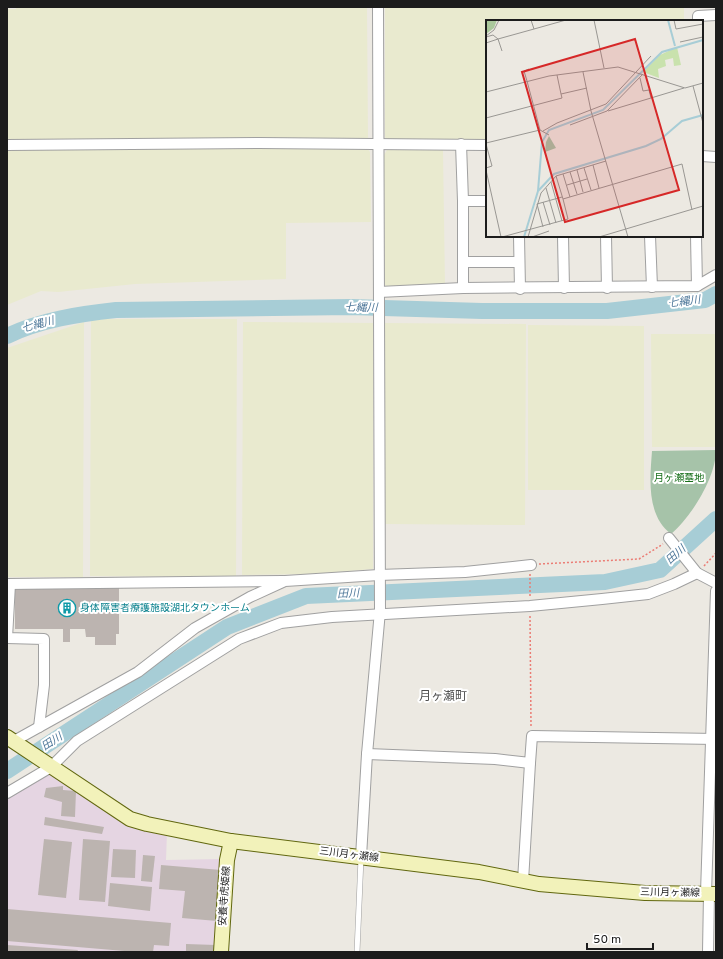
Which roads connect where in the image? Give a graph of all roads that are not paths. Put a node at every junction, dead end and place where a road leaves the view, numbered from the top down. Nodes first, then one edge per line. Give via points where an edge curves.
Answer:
1 (378, 7) edge
2 (716, 15) edge
3 (698, 20) edge
4 (378, 144) junction
5 (461, 144) junction
6 (7, 145) edge
7 (486, 145) edge
8 (703, 156) edge
9 (716, 157) edge
10 (463, 201) junction
11 (486, 201) edge
12 (519, 237) edge
13 (563, 237) edge
14 (606, 237) edge
15 (650, 237) edge
16 (696, 237) edge
17 (463, 262) junction
18 (518, 262) junction
19 (716, 275) edge
20 (697, 286) junction
21 (652, 287) junction
22 (463, 288) junction
23 (564, 288) junction
24 (607, 288) junction
25 (520, 289) junction
26 (379, 293) junction
27 (669, 540) road end
28 (531, 566) road end
29 (696, 571) junction
30 (379, 576) junction
31 (285, 581) junction
32 (716, 583) edge
33 (9, 584) edge
34 (716, 591) edge
35 (379, 613) junction
36 (40, 727) junction
37 (714, 739) edge
38 (13, 741) edge
39 (367, 754) junction
40 (530, 763) junction
41 (47, 765) junction
42 (7, 793) edge
43 (231, 841) junction
44 (361, 857) junction
45 (523, 881) junction
46 (710, 894) edge
47 (221, 952) edge
48 (357, 952) edge
49 (708, 952) edge

1 - 4 street
2 - 3 street via 698,16
4 - 5 street
4 - 6 street
4 - 26 street
5 - 7 street
5 - 10 street
8 - 9 street
10 - 11 street
10 - 17 street
12 - 18 street
13 - 23 street
14 - 24 street
15 - 21 street
16 - 20 street
17 - 18 street
17 - 22 street
18 - 25 street
19 - 20 street
20 - 21 street
21 - 24 street
22 - 25 street
22 - 26 street
23 - 24 street
23 - 25 street
26 - 30 street
27 - 29 street
28 - 30 street
29 - 32 street
29 - 35 street via 674,584 648,594 530,605
30 - 31 street
30 - 35 street
31 - 33 street
31 - 36 street via 195,628 138,672
33 - 36 street via 7,638 44,638 44,685
34 - 37 street
35 - 39 street
35 - 41 street via 281,624 239,639 77,741
36 - 38 street
37 - 40 street via 532,736
37 - 46 street via 709,794
38 - 41 main road, 三川月ヶ瀬線
39 - 40 street via 495,759
39 - 44 street
40 - 45 street
41 - 42 street
41 - 43 main road, 三川月ヶ瀬線 via 130,819
43 - 44 main road, 三川月ヶ瀬線
43 - 47 main road, 安養寺虎姫線 via 227,860
44 - 45 main road, 三川月ヶ瀬線 via 479,872
44 - 48 lane
45 - 46 main road, 三川月ヶ瀬線 via 572,888
46 - 49 street

